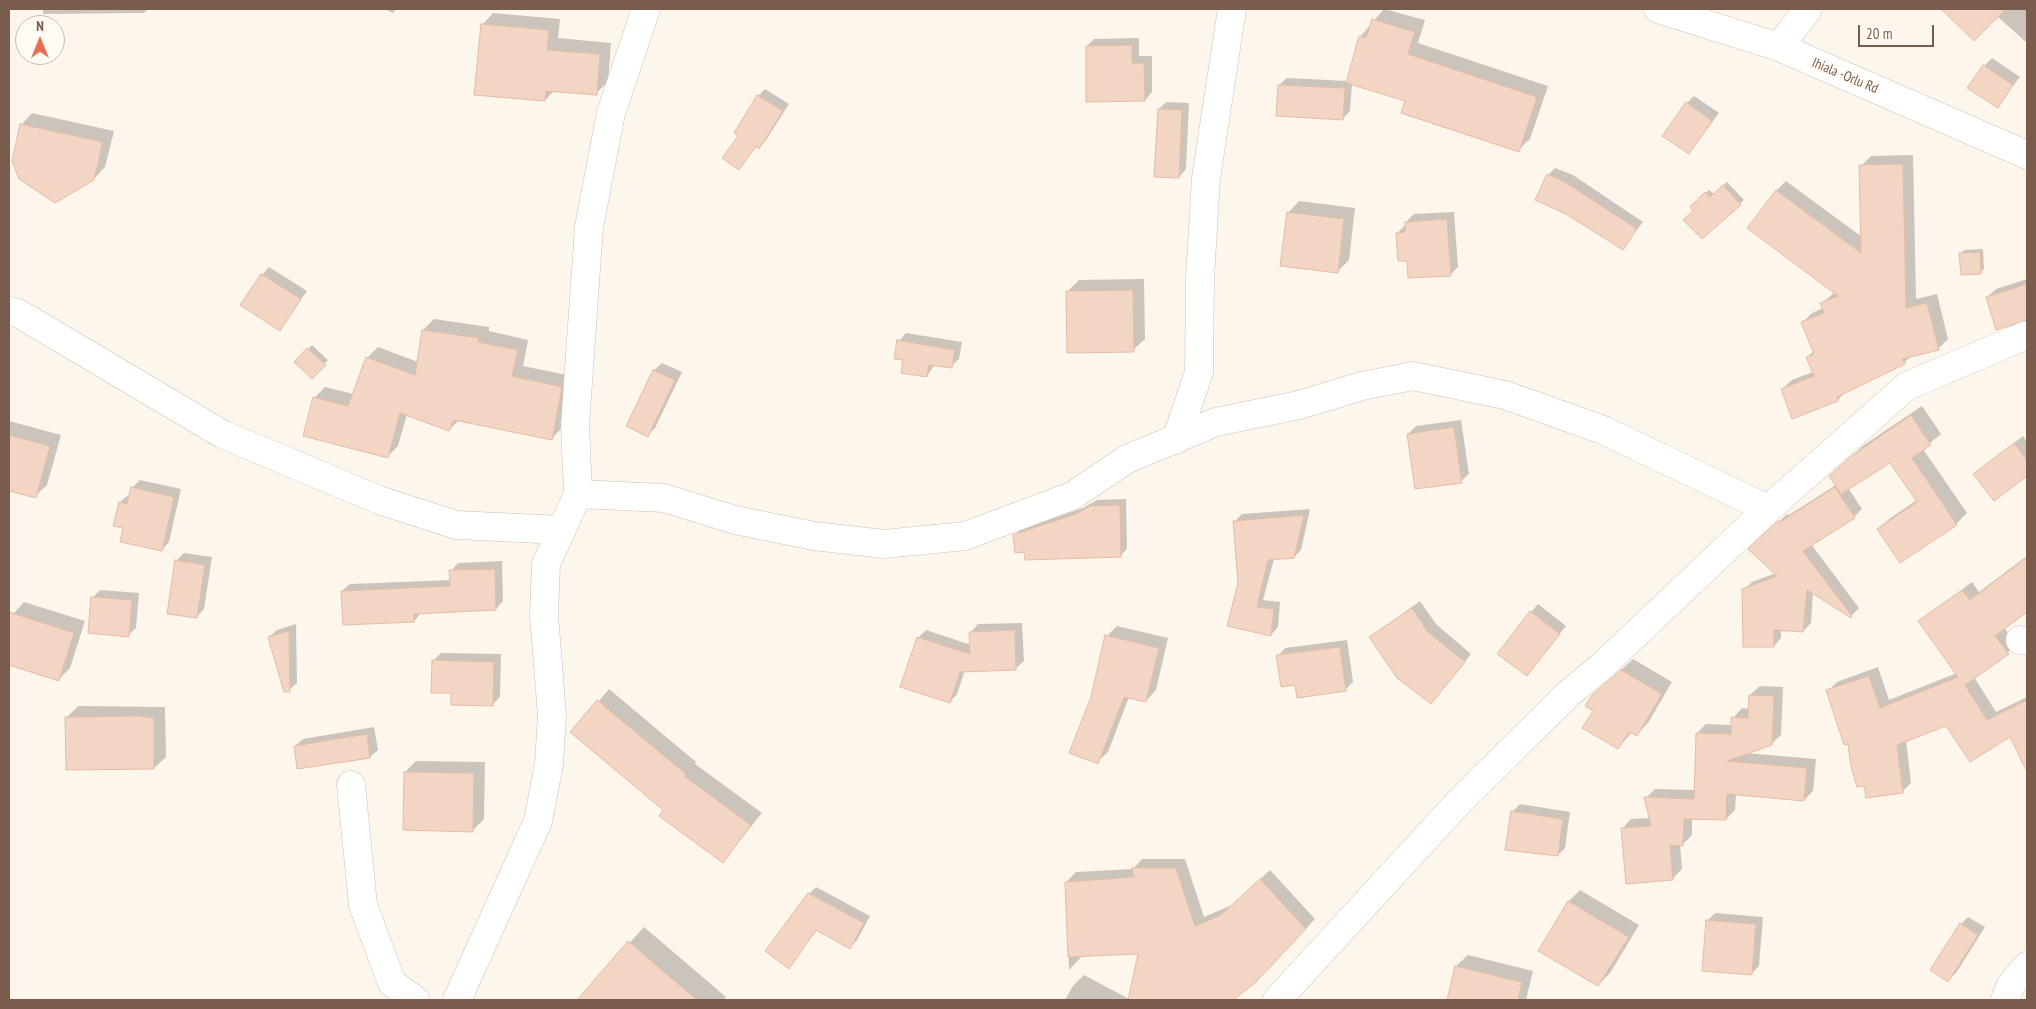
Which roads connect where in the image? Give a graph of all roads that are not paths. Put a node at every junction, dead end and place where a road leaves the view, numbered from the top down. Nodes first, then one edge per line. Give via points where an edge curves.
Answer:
1 (646, 9) edge
2 (1232, 9) edge
3 (1658, 9) edge
4 (1808, 9) edge
5 (1690, 14) edge
6 (1779, 47) junction
7 (2027, 155) edge
8 (9, 311) edge
9 (2027, 335) edge
10 (1176, 440) junction
11 (578, 494) junction
12 (1768, 509) junction
13 (562, 530) junction
14 (351, 785) dead end
15 (2027, 966) edge
16 (415, 1000) edge
17 (457, 1000) edge
18 (1277, 1000) edge
19 (2004, 1000) edge

1 - 11 street via 612,112 589,227 576,425
2 - 10 street via 1206,178 1199,372
3 - 5 street, Ihiala -Orlu Rd
4 - 6 street
5 - 6 street, Ihiala -Orlu Rd
6 - 7 street, Ihiala -Orlu Rd
8 - 13 street via 222,434 379,500 456,524
9 - 12 street via 1907,386
10 - 11 street via 1127,458 1072,496 965,536 884,544 814,536 735,520 664,498
10 - 12 street via 1216,422 1413,376 1505,395 1603,430
11 - 13 street
12 - 18 street via 1602,666 1568,694 1458,803
13 - 17 street via 546,564 544,615 552,715 549,764 538,822
14 - 16 street via 363,905 392,983
15 - 19 street via 2011,985

